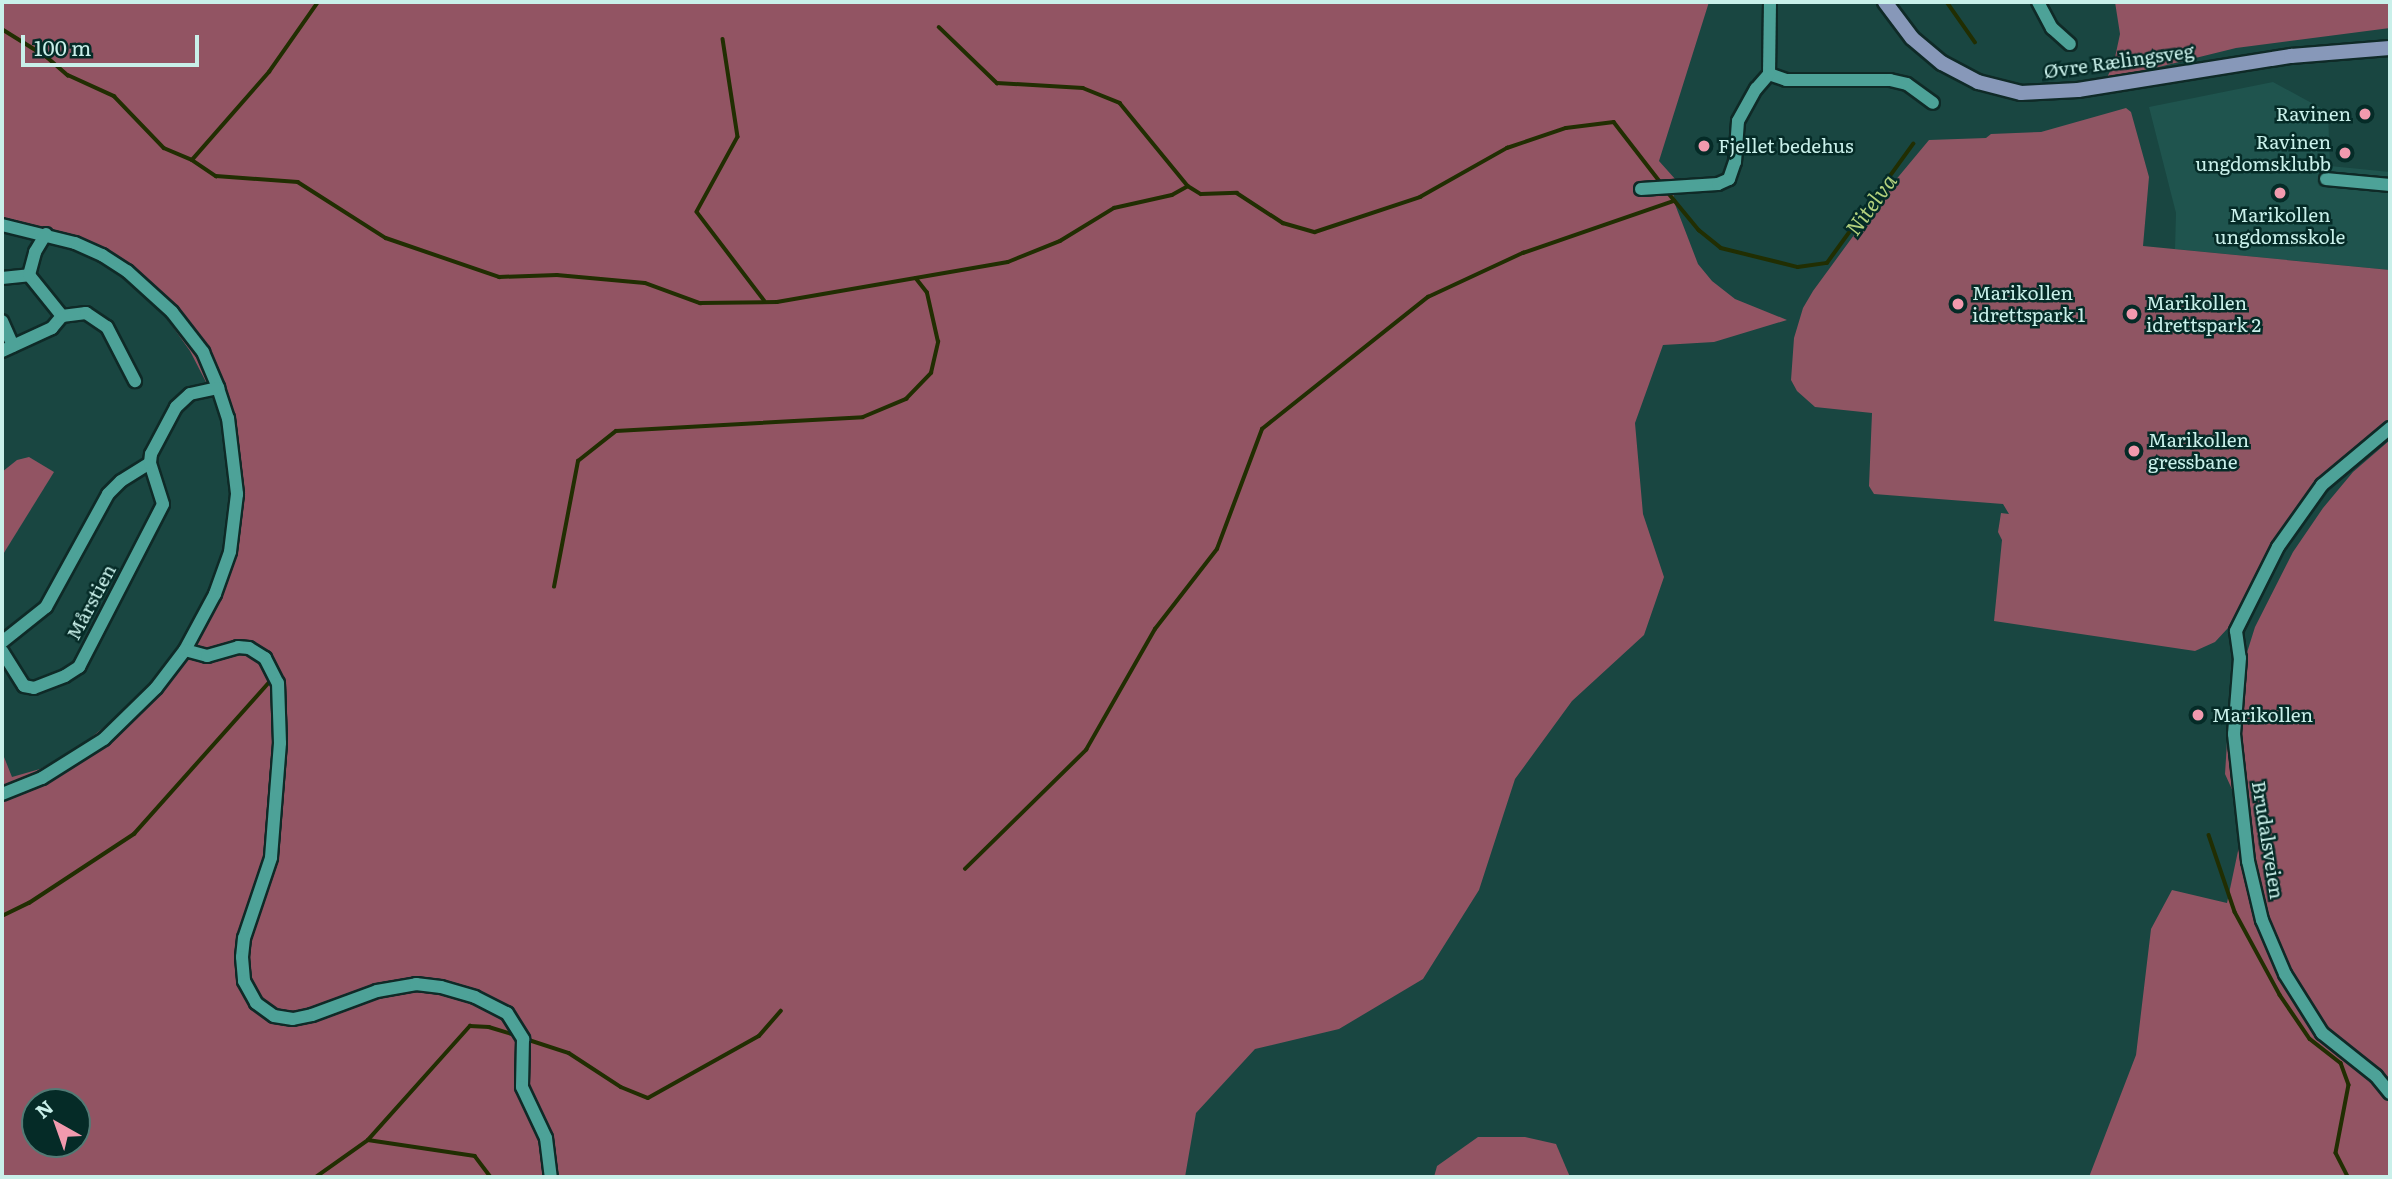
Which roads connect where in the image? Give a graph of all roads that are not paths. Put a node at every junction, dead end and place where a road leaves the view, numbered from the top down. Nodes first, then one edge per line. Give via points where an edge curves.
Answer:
1 (1770, 2) edge
2 (1885, 2) edge
3 (2038, 2) edge
4 (2070, 44) dead end
5 (2390, 48) edge
6 (1769, 74) junction
7 (1933, 103) dead end
8 (2326, 179) dead end
9 (2390, 185) edge
10 (1641, 189) dead end
11 (2, 225) edge
12 (46, 234) junction
13 (29, 275) junction
14 (2, 278) edge
15 (62, 316) junction
16 (2, 321) edge
17 (7, 349) edge
18 (135, 381) dead end
19 (218, 388) junction
20 (2390, 428) edge
21 (150, 463) junction
22 (2, 642) edge
23 (185, 650) junction
24 (2, 651) edge
25 (2, 794) edge
26 (2390, 1093) edge
27 (551, 1177) edge

1 - 6 street
2 - 5 main road, Øvre Rælingsveg via 1912,38 1942,63 1978,82 2021,93 2077,90 2291,56
3 - 4 street via 2052,28
6 - 7 street via 1786,80 1890,80 1907,84
6 - 10 street via 1738,121 1729,179 1718,184
8 - 9 street
11 - 12 street
12 - 13 street
12 - 19 street via 102,255 150,291 203,352
13 - 14 street
13 - 15 street
15 - 17 street via 52,328
15 - 18 street via 86,313 107,327
16 - 17 street
19 - 21 street via 190,394 176,407
19 - 23 street via 236,468 230,552 215,594
20 - 26 street, Brudalsveien via 2322,485 2278,547 2236,631 2240,658 2234,746 2248,861 2262,920 2285,974 2322,1033
21 - 22 street, Mårstien via 108,494 46,607
21 - 24 street, Mårstien via 163,504 79,667 34,688 24,686
23 - 25 street via 156,688 104,739 42,778
23 - 27 street via 207,656 249,648 265,658 278,683 280,743 271,859 242,957 244,981 256,1003 274,1016 293,1018 377,990 416,984 475,997 507,1013 523,1039 522,1087 546,1138

